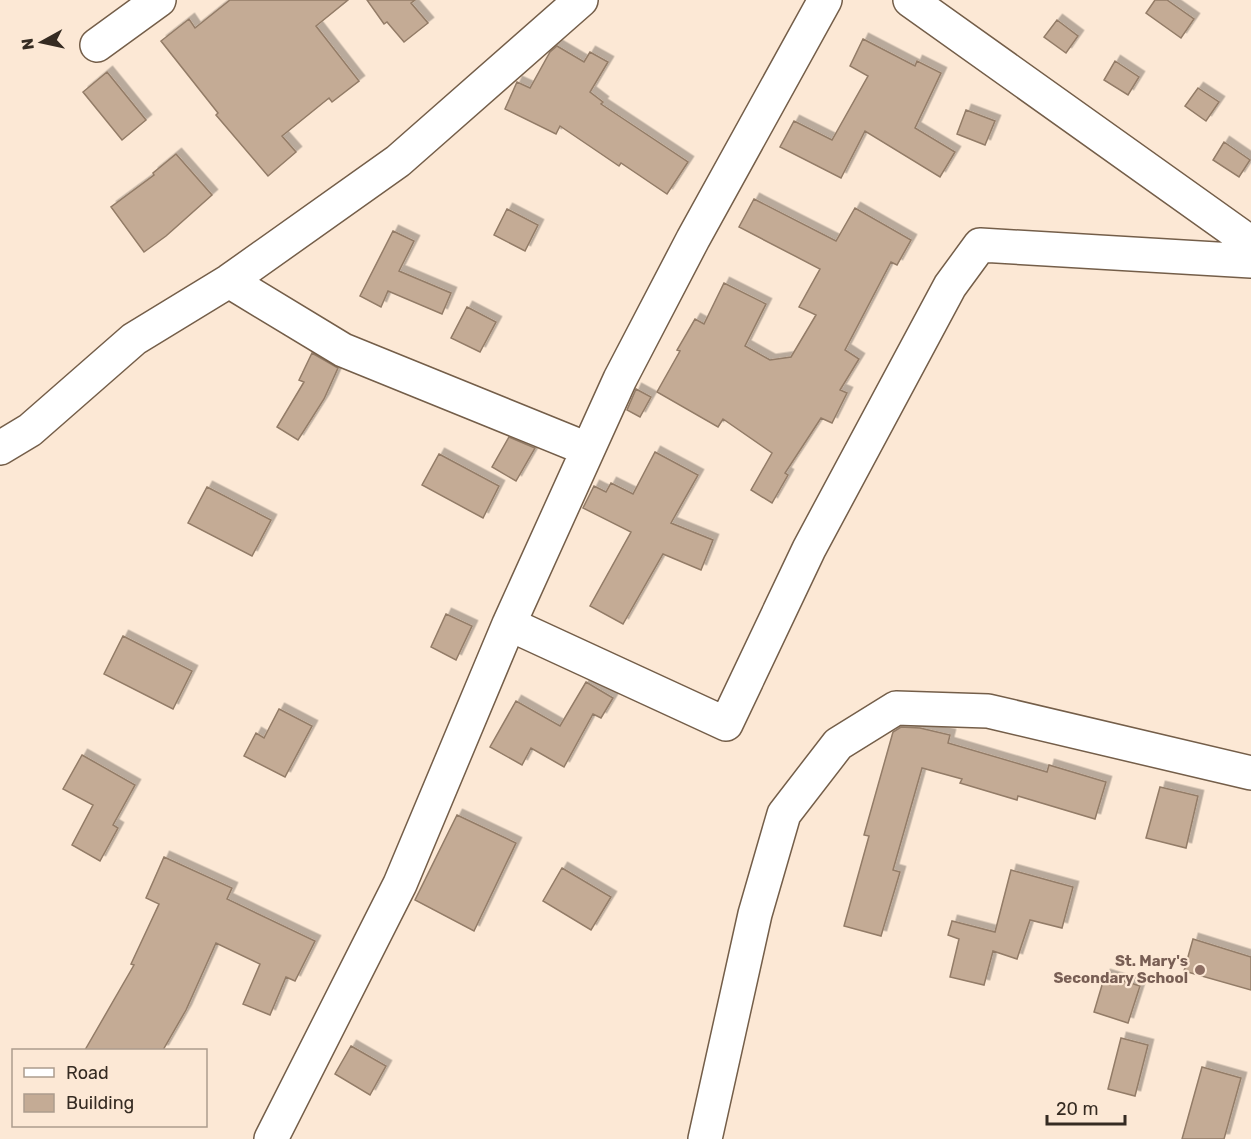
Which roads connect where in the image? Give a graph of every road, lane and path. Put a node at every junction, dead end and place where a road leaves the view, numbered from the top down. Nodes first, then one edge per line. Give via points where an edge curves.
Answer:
1 (159, 0) edge
2 (580, 0) edge
3 (825, 0) edge
4 (926, 5) edge
5 (97, 45) dead end
6 (1251, 243) edge
7 (1251, 261) edge
8 (229, 281) junction
9 (0, 448) edge
10 (586, 449) junction
11 (509, 624) junction
12 (1251, 772) edge
13 (271, 1139) edge
14 (705, 1139) edge

1 - 5 street
2 - 8 street via 398,161
3 - 10 street via 693,239
4 - 6 street
7 - 11 street via 980,245 950,286 809,549 726,724
8 - 9 street via 134,339 30,430
8 - 10 street via 343,350
10 - 11 street
11 - 13 street via 400,884
12 - 14 street via 988,711 896,708 838,744 784,814 755,914

